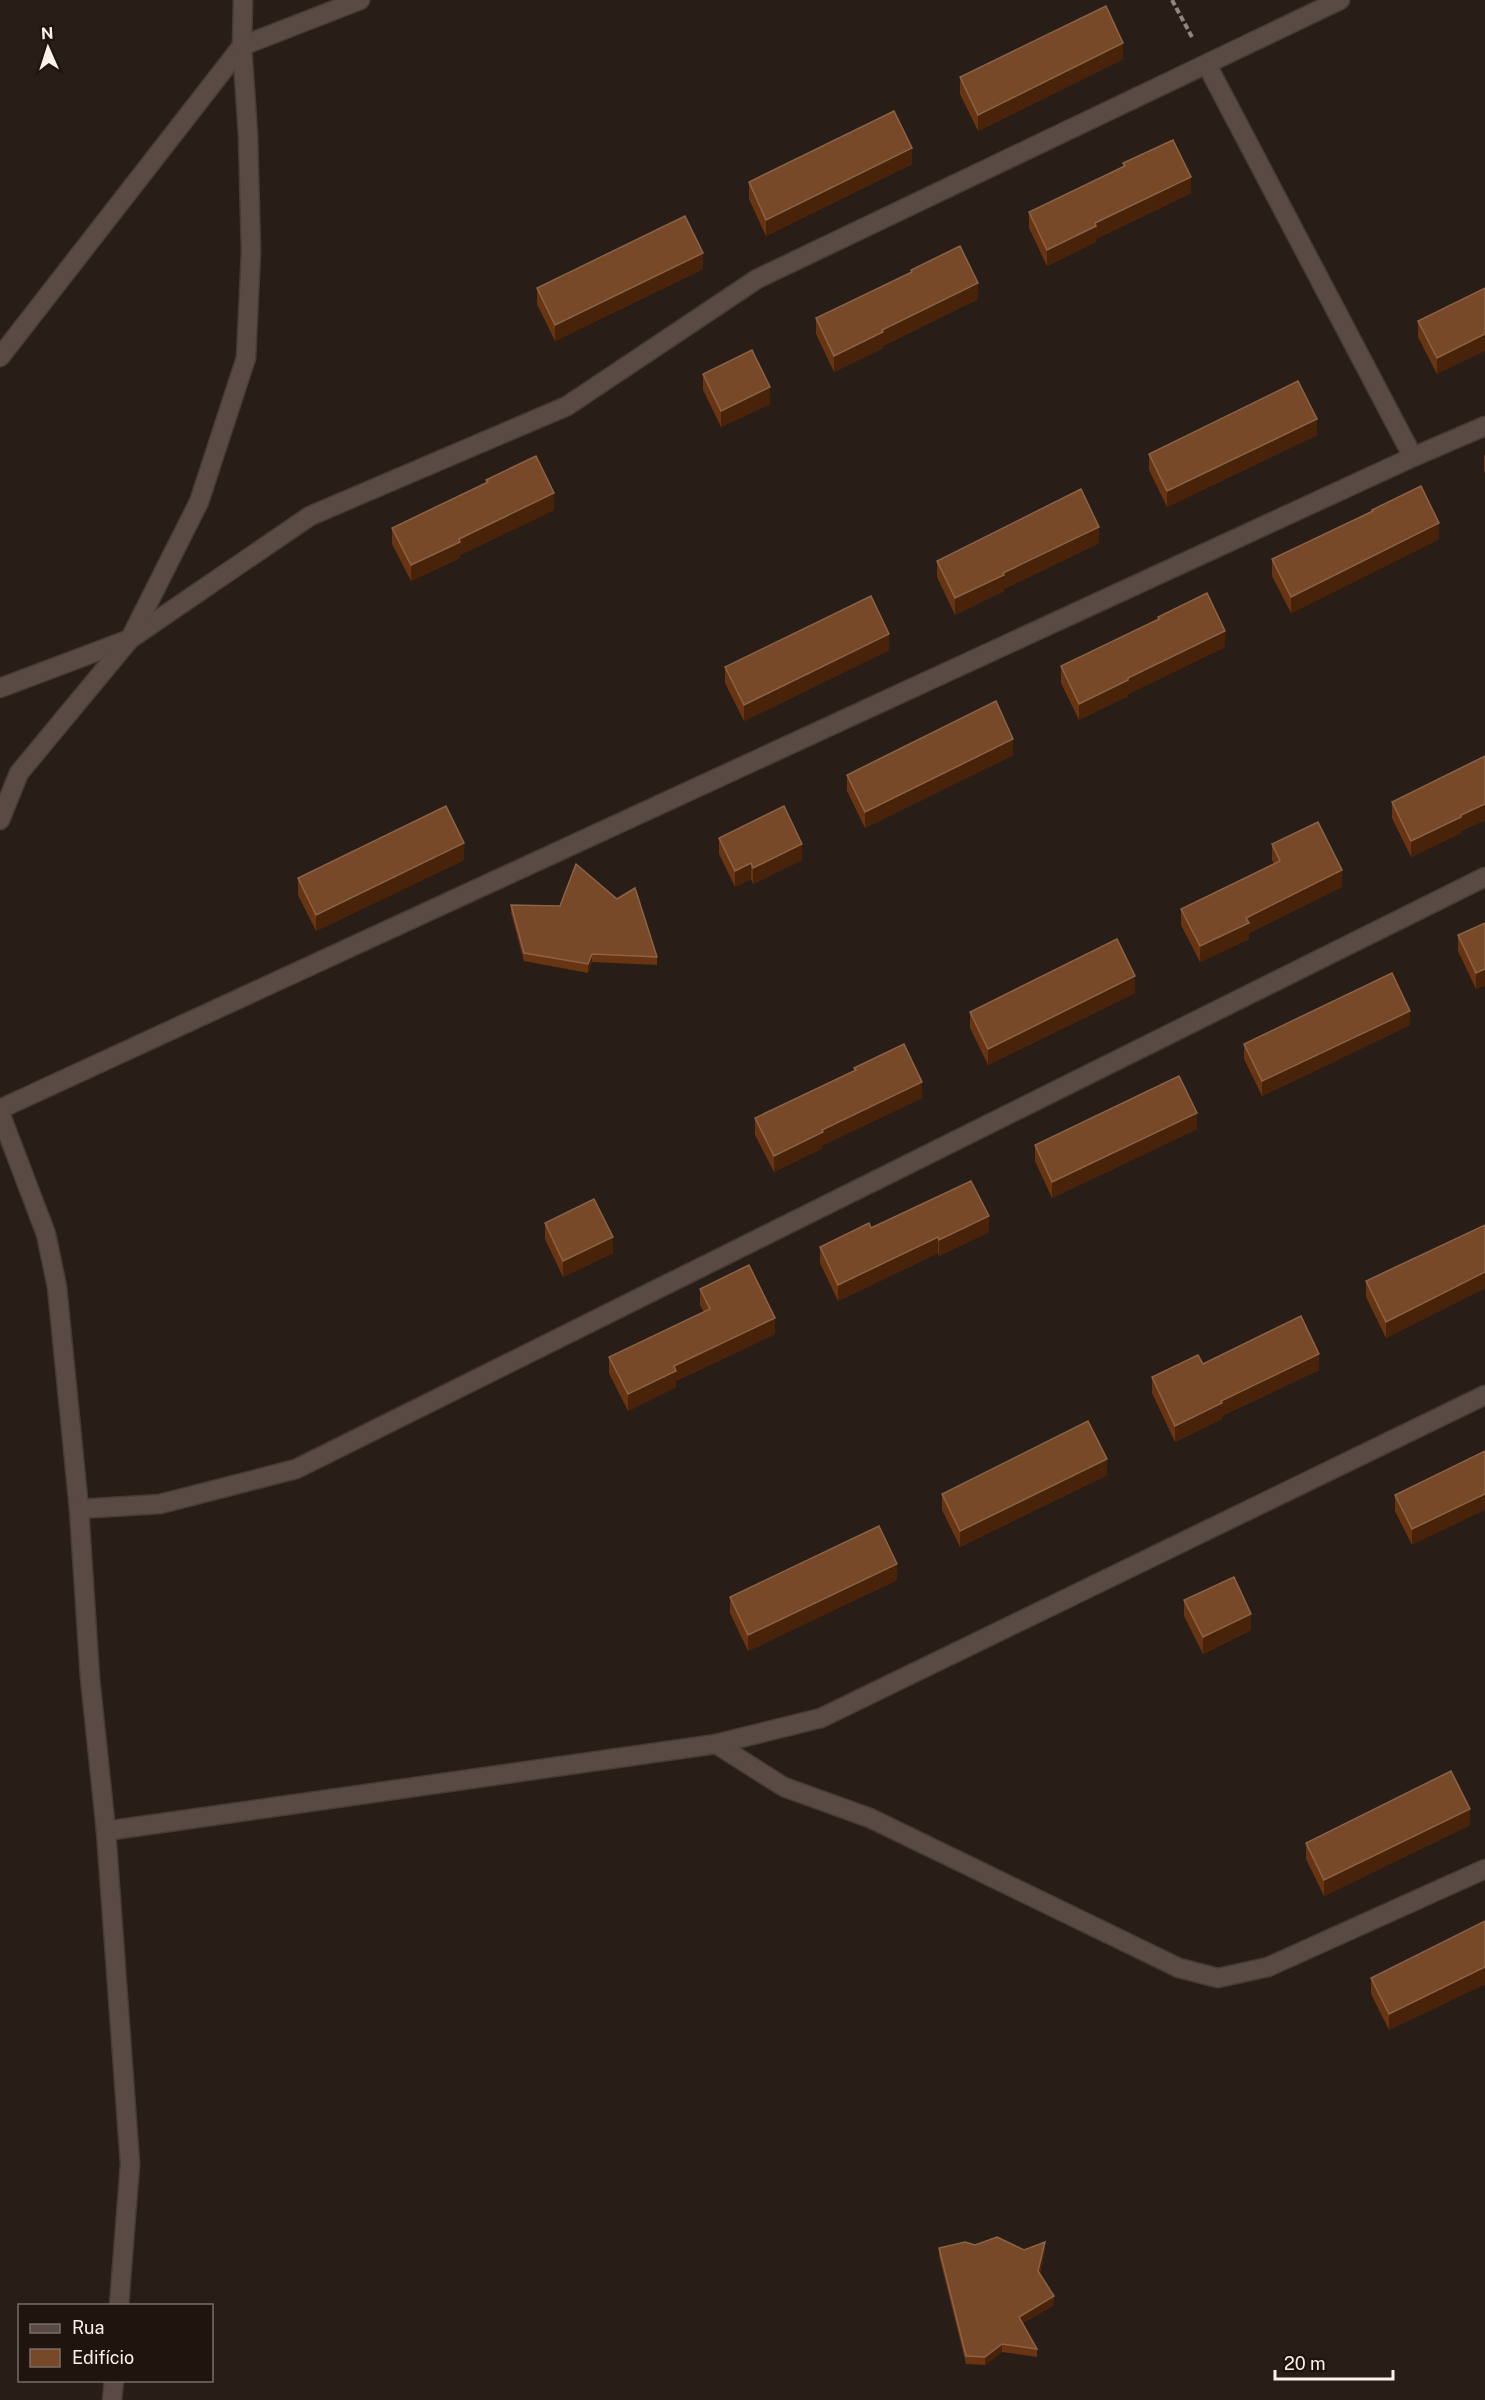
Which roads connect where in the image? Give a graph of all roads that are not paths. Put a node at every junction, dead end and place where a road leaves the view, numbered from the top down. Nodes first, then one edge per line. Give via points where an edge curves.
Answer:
1 (243, 0) edge
2 (360, 0) edge
3 (1340, 0) edge
4 (243, 46) junction
5 (1206, 65) junction
6 (0, 357) edge
7 (1485, 426) edge
8 (1413, 457) junction
9 (130, 639) junction
10 (0, 688) edge
11 (0, 820) edge
12 (1485, 877) edge
13 (0, 1111) edge
14 (1485, 1395) edge
15 (79, 1509) junction
16 (716, 1744) junction
17 (106, 1831) junction
18 (1485, 1869) edge
19 (119, 2304) edge
20 (114, 2382) edge
21 (112, 2400) edge

1 - 4 street
2 - 4 street
3 - 5 street
4 - 6 street
4 - 9 street via 251,252 246,358 199,502
5 - 8 street
5 - 9 street via 757,279 567,406 310,516
7 - 8 street
8 - 13 street
9 - 10 street
9 - 11 street via 18,773
12 - 15 street via 296,1469 160,1504
13 - 15 street via 46,1234 57,1287
14 - 16 street via 821,1718
15 - 17 street via 90,1678
16 - 17 street
16 - 18 street via 784,1786 870,1818 1179,1968 1218,1978 1268,1967
17 - 19 street via 130,2164
20 - 21 street

